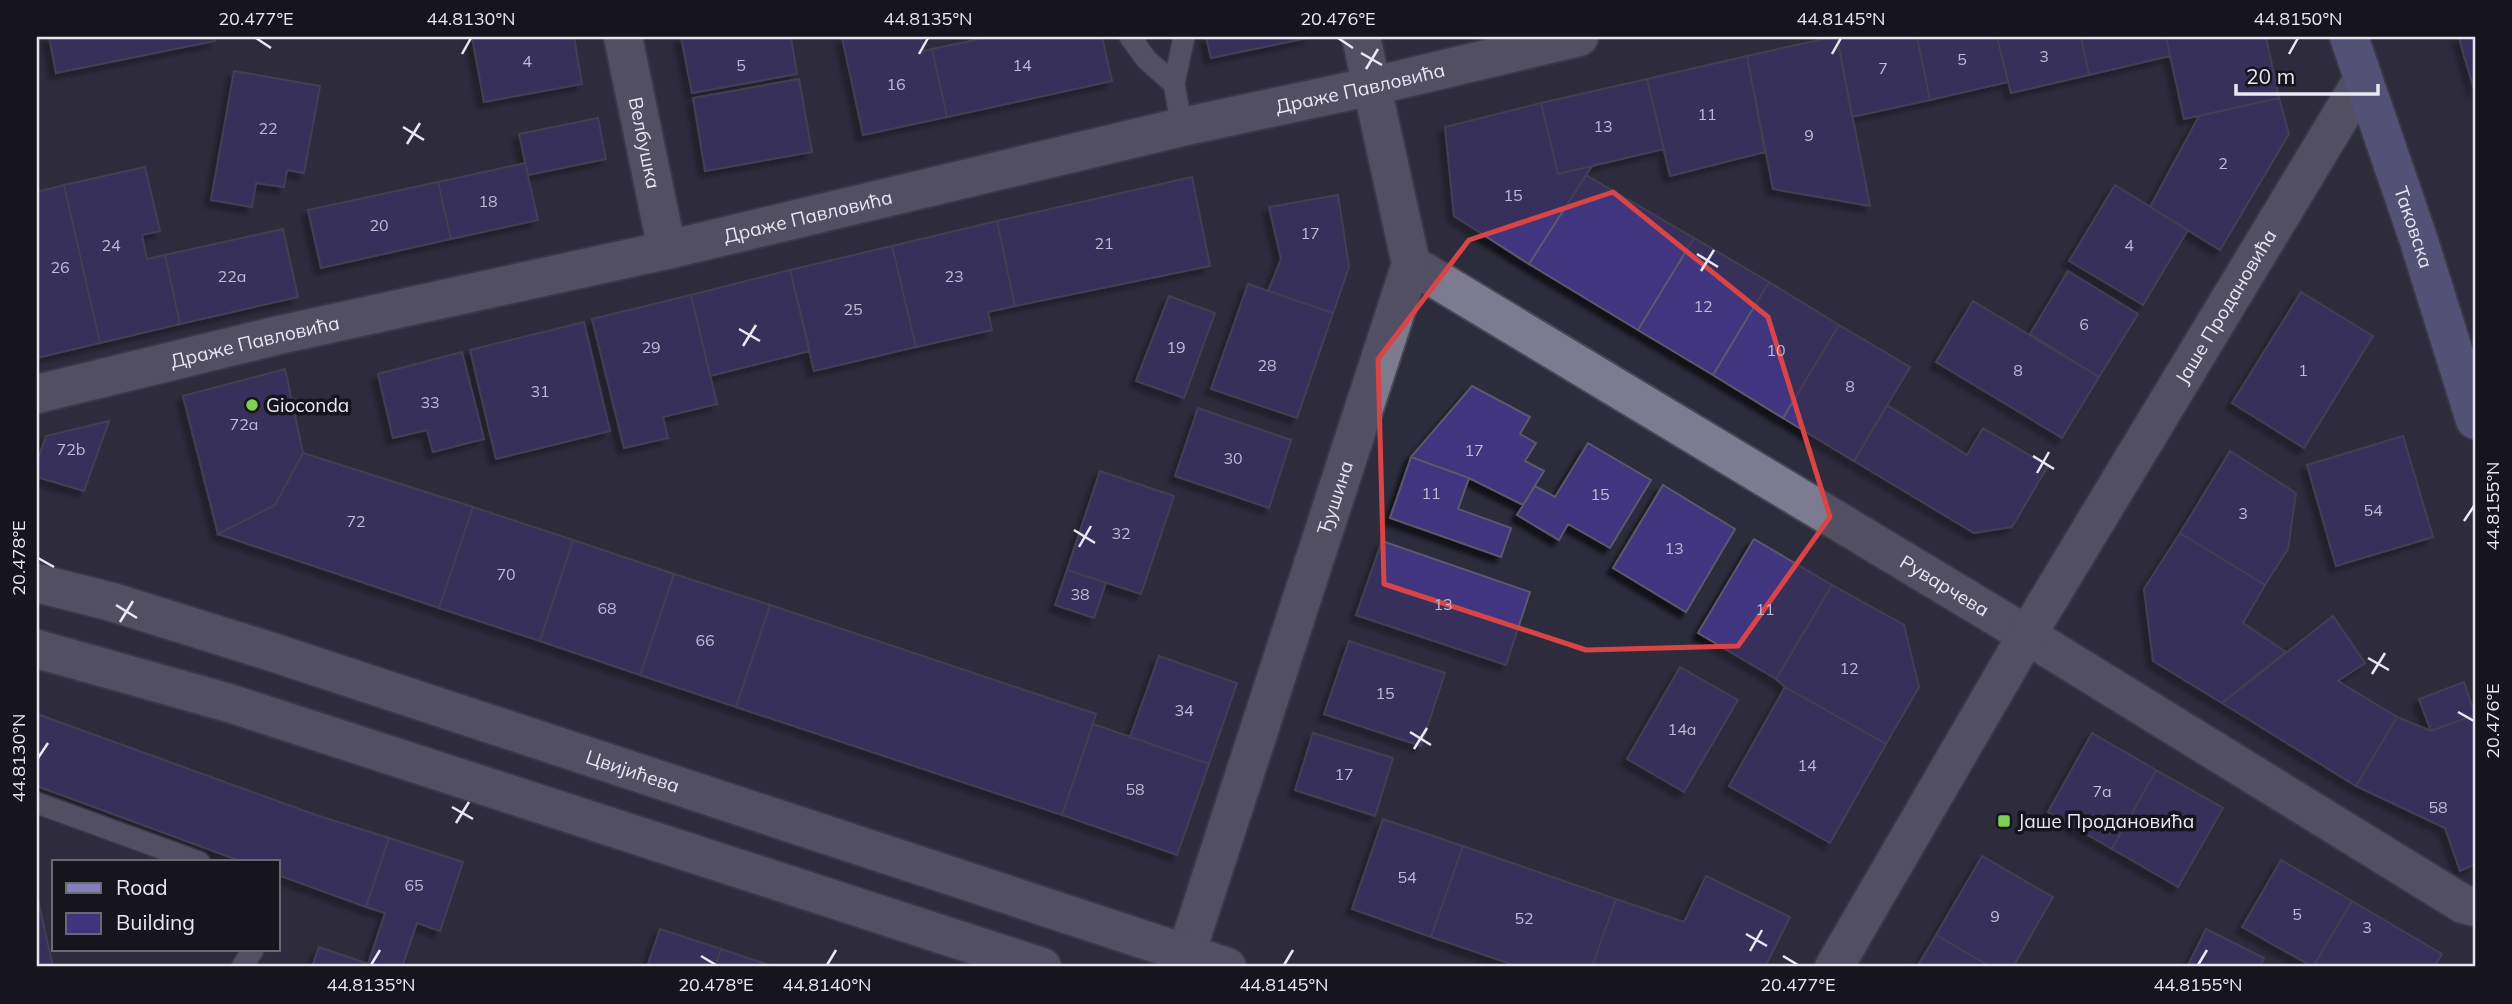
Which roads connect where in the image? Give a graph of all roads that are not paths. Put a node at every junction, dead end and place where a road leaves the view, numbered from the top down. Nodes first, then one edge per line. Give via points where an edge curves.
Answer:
1 (623, 37) edge
2 (1130, 37) edge
3 (1184, 37) edge
4 (1361, 37) edge
5 (1579, 37) edge
6 (2349, 37) edge
7 (1540, 41) edge
8 (2363, 79) junction
9 (1174, 83) junction
10 (1373, 86) junction
11 (1182, 127) junction
12 (667, 250) junction
13 (1411, 264) junction
14 (37, 394) edge
15 (2475, 420) edge
16 (37, 583) edge
17 (2027, 635) junction
18 (37, 649) edge
19 (37, 803) edge
20 (194, 860) edge
21 (2475, 907) edge
22 (252, 951) edge
23 (1186, 954) junction
24 (242, 967) edge
25 (1042, 967) edge
26 (1227, 967) edge
27 (1835, 967) edge

1 - 12 street, Велбушка
2 - 9 lane via 1146,59
3 - 9 lane
4 - 10 street
5 - 7 street, Драже Павловића
6 - 8 main road, Таковска
7 - 10 street, Драже Павловића
8 - 15 main road, Таковска
8 - 17 street, Јаше Продановића
9 - 11 lane
10 - 11 street, Драже Павловића
10 - 13 street
11 - 12 street, Драже Павловића
12 - 14 street, Драже Павловића via 279,335
13 - 17 street, Руварчева
13 - 23 street, Ђушина
16 - 23 street, Цвијићева via 272,652
17 - 21 street, Руварчева via 2463,904
17 - 27 street, Јаше Продановића
18 - 25 street via 242,707
19 - 20 lane
22 - 24 lane
23 - 26 street, Цвијићева

